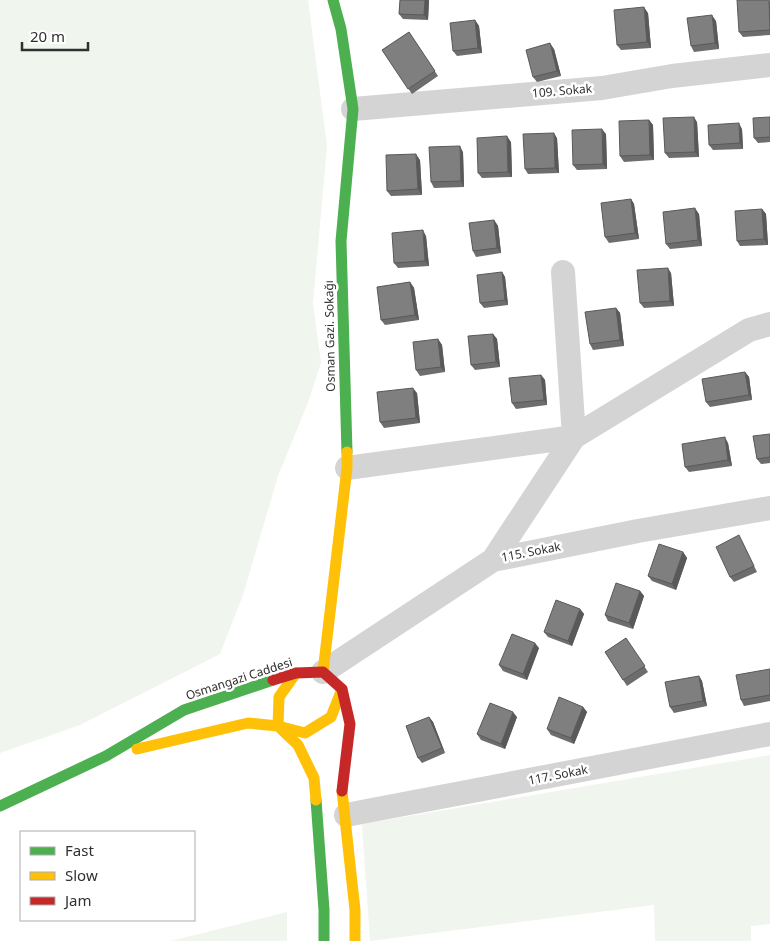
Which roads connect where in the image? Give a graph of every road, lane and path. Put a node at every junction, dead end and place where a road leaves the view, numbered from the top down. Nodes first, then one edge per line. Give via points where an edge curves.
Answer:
1 (333, 0) edge
2 (344, 0) edge
3 (341, 29) junction
4 (770, 65) edge
5 (353, 109) junction
6 (563, 272) dead end
7 (770, 324) edge
8 (574, 437) junction
9 (347, 468) junction
10 (770, 508) edge
11 (493, 560) junction
12 (323, 672) junction
13 (296, 673) junction
14 (342, 689) junction
15 (278, 726) junction
16 (770, 734) edge
17 (106, 756) junction
18 (0, 806) edge
19 (346, 816) junction
20 (324, 941) edge
21 (355, 941) edge

1 - 3 main road, Osman Gazi. Sokağı
2 - 3 street
3 - 5 main road, Osman Gazi. Sokağı
4 - 5 street, 109. Sokak via 602,88
5 - 9 main road, Osman Gazi. Sokağı via 341,241
6 - 8 street
7 - 8 street via 749,330
8 - 9 street
8 - 11 street
9 - 12 main road, Osman Gazi. Sokağı
10 - 11 street, 115. Sokak
11 - 12 street, 115. Sokak
12 - 13 main road, Osmangazi Caddesi
12 - 14 main road
13 - 15 main road via 279,697
13 - 17 main road, Osmangazi Caddesi via 184,710
14 - 15 main road via 331,717 306,733
14 - 19 main road via 350,724 342,795
15 - 17 main road via 248,723
15 - 20 main road via 298,745 314,778
16 - 19 street, 117. Sokak
17 - 18 main road
19 - 21 main road

